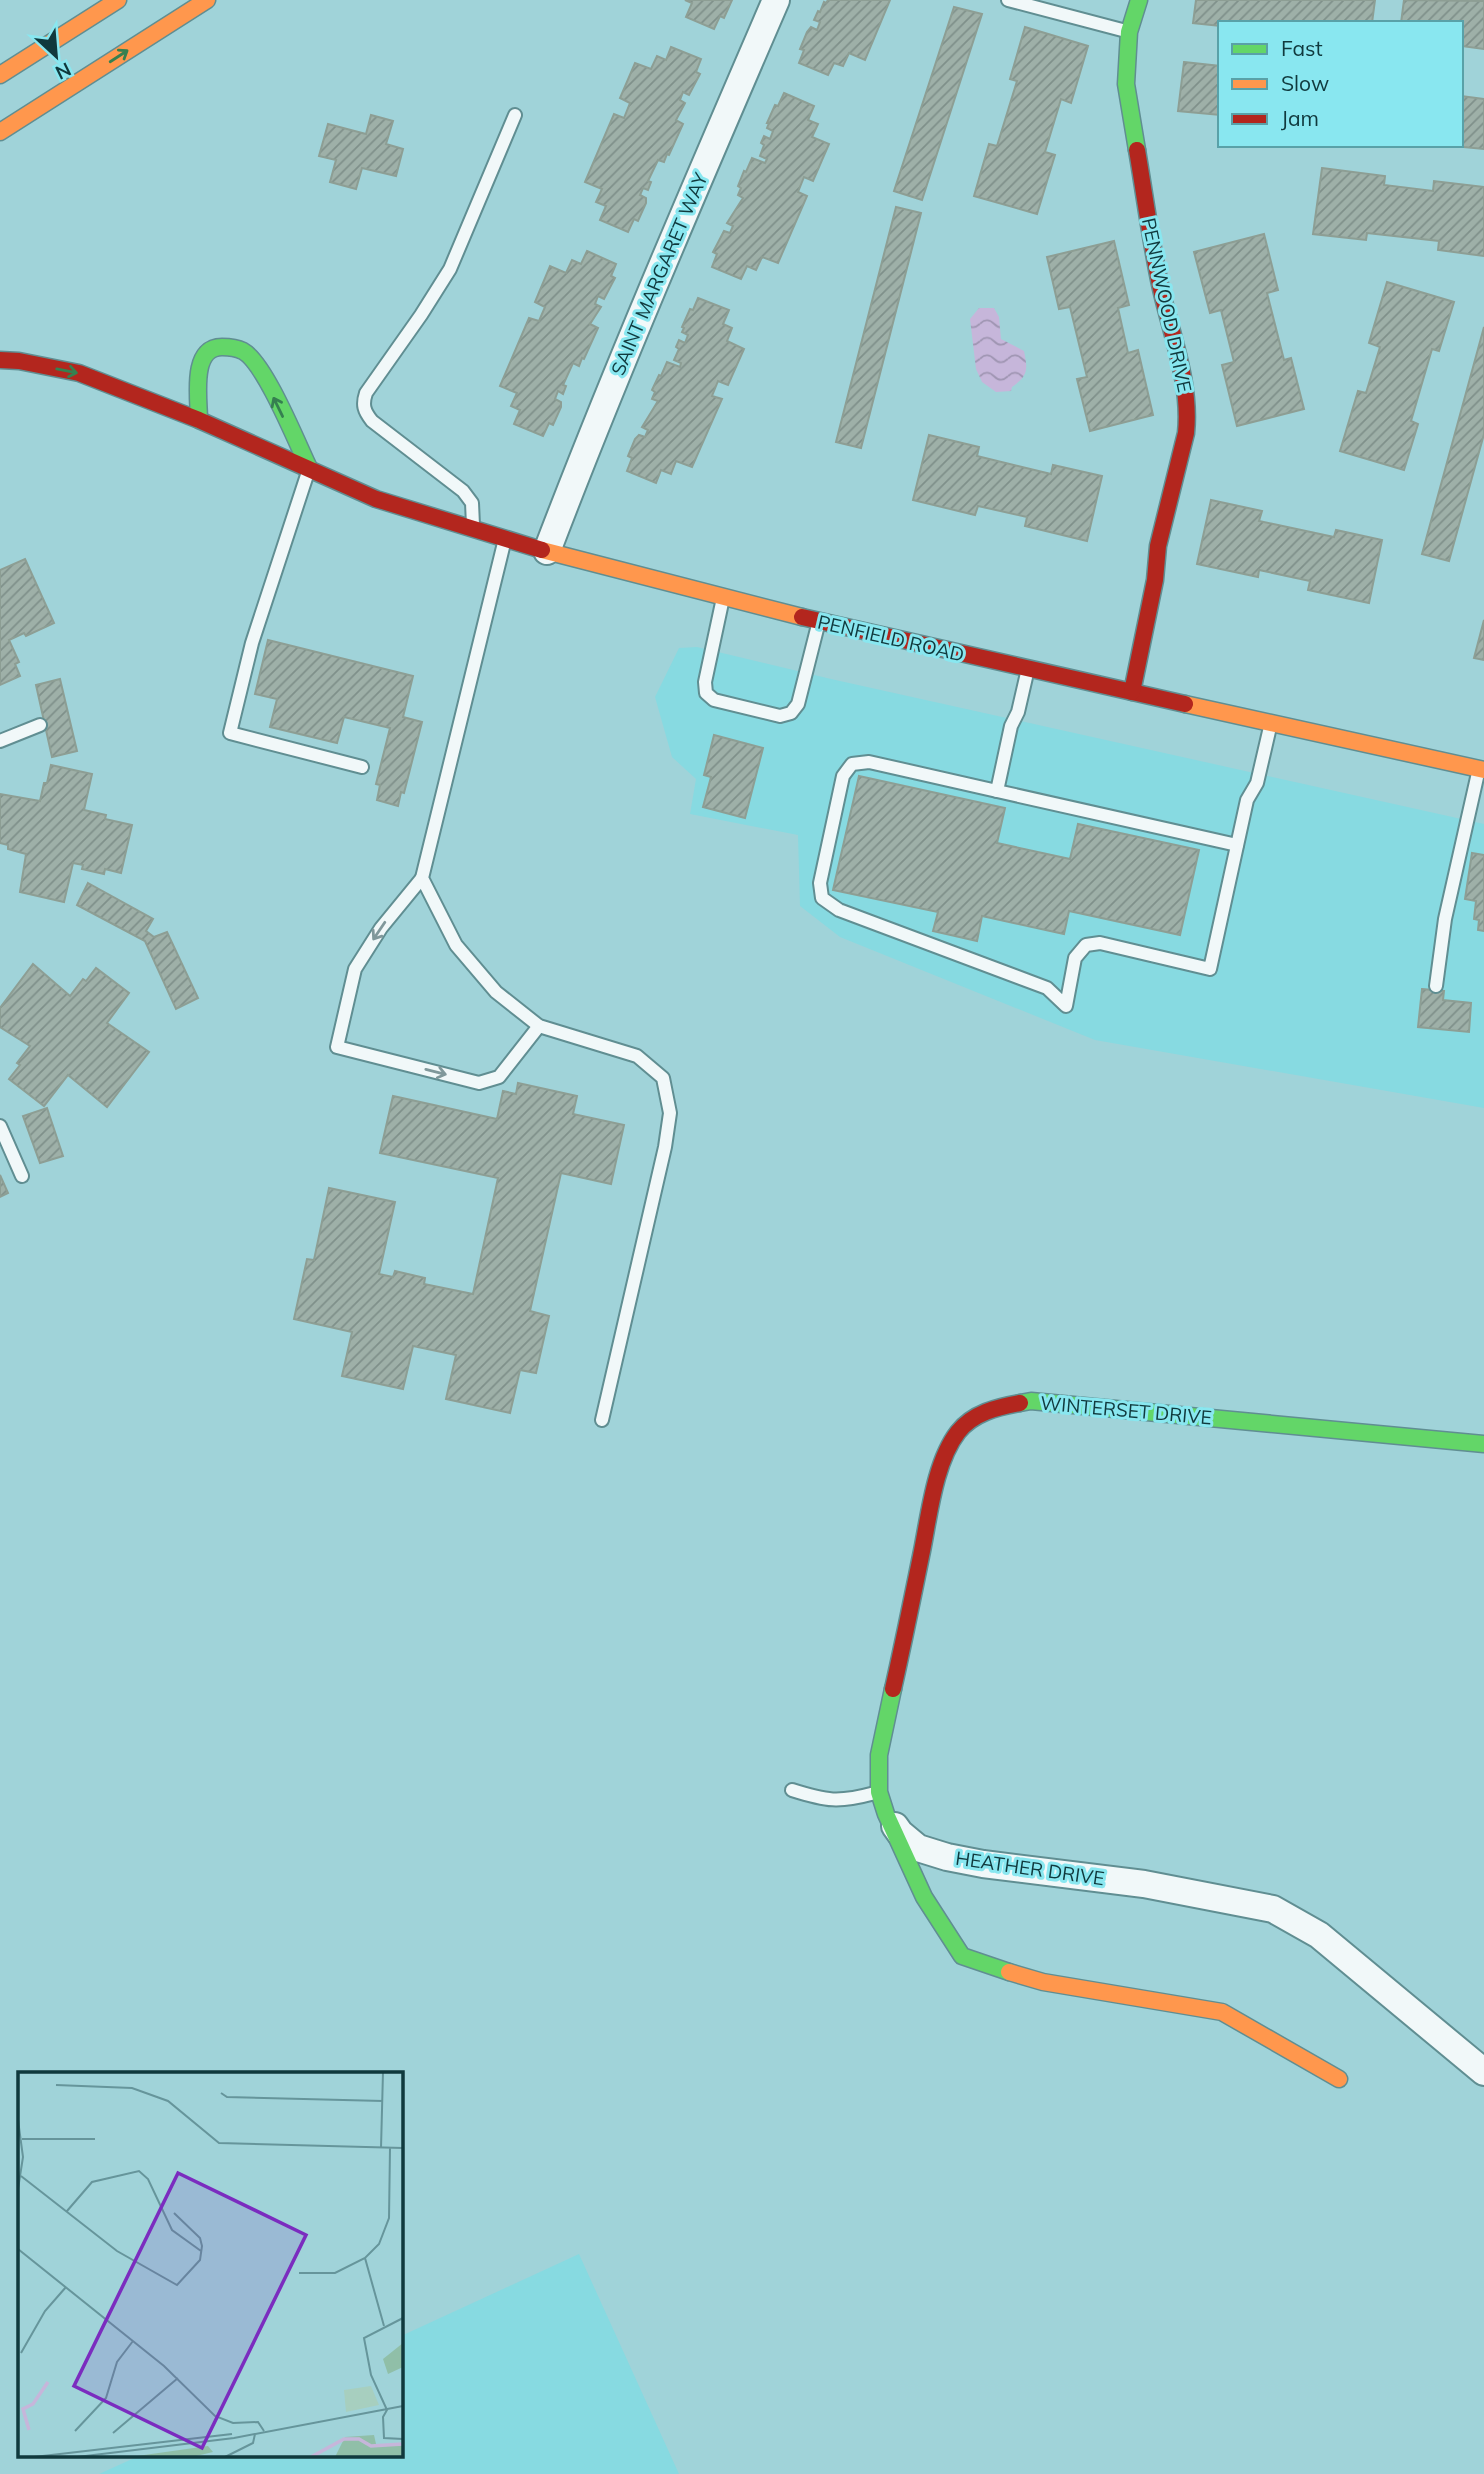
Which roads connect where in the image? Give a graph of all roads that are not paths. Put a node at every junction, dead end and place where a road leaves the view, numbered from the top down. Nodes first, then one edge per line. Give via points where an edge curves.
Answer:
1 (118, 0) edge
2 (207, 0) edge
3 (776, 0) edge
4 (1008, 0) edge
5 (1139, 0) edge
6 (1129, 32) junction
7 (0, 75) edge
8 (515, 115) dead end
9 (0, 132) edge
10 (0, 360) edge
11 (199, 420) junction
12 (309, 468) junction
13 (473, 530) junction
14 (505, 540) junction
15 (547, 551) junction
16 (723, 597) junction
17 (819, 621) junction
18 (1028, 670) junction
19 (1132, 692) junction
20 (40, 724) dead end
21 (1271, 724) junction
22 (0, 741) edge
23 (362, 767) dead end
24 (1481, 769) edge
25 (997, 791) junction
26 (1237, 845) junction
27 (422, 878) junction
28 (1436, 986) dead end
29 (540, 1026) junction
30 (0, 1126) edge
31 (22, 1176) dead end
32 (602, 1420) dead end
33 (1484, 1444) edge
34 (792, 1790) dead end
35 (882, 1803) junction
36 (1484, 2072) edge
37 (1339, 2079) dead end

1 - 7 street
9 -> 2 street
3 - 15 street, SAINT MARGARET WAY
4 - 6 lane
5 - 6 street, PENNWOOD DRIVE
6 - 19 street, PENNWOOD DRIVE via 1126,84 1132,126 1188,414
8 - 13 lane via 450,269 363,401 364,412 372,421 463,491 472,503
10 -> 11 street, PENFIELD ROAD via 79,373
11 - 12 street, PENFIELD ROAD
12 -> 11 street via 262,372 245,352 217,346 206,354 200,364
12 - 13 street, PENFIELD ROAD via 376,499
12 - 23 lane via 252,643 230,733
13 - 14 street, PENFIELD ROAD
14 - 15 street, PENFIELD ROAD
14 - 27 lane
15 - 16 street, PENFIELD ROAD
16 - 17 street, PENFIELD ROAD
16 - 17 lane via 705,682 706,693 714,700 780,716 791,713 798,704
17 - 18 street, PENFIELD ROAD
18 - 19 street, PENFIELD ROAD
18 - 25 lane
19 - 21 street, PENFIELD ROAD
20 - 22 lane
21 - 24 street, PENFIELD ROAD
21 - 26 lane
24 - 28 lane via 1445,919
25 - 26 lane
25 - 26 lane via 869,762 852,764 843,776 820,883 822,898 839,909 1047,988 1066,1006 1075,958 1086,945 1100,943 1210,969
27 - 29 lane via 456,945 496,992
27 -> 29 lane via 355,969 337,1047 479,1083 499,1077
29 - 32 lane via 637,1056 663,1078 670,1113
30 - 31 lane
33 - 35 street, WINTERSET DRIVE via 1031,1401 1002,1405 978,1416 958,1431 946,1453 930,1516 879,1755
34 - 35 lane via 826,1801
35 - 36 street, HEATHER DRIVE via 900,1833 918,1847 947,1857 1144,1884 1273,1909 1319,1935
35 - 37 street via 924,1897 962,1956 1042,1982 1222,2012

